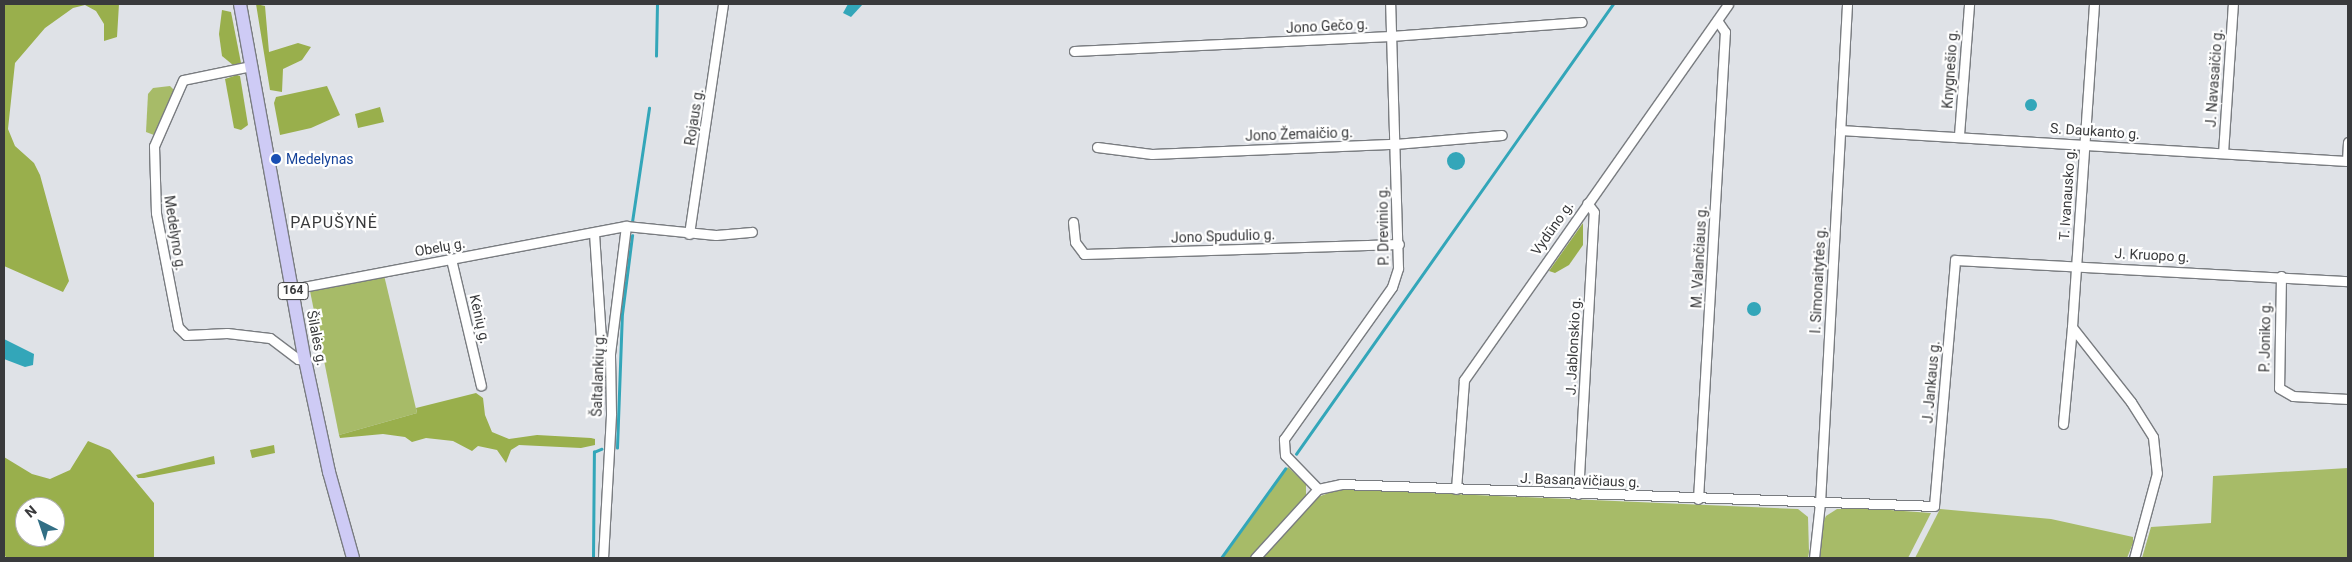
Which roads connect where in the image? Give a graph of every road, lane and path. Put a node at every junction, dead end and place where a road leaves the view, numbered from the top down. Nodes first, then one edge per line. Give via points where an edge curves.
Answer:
1 (240, 4) edge
2 (723, 4) edge
3 (1390, 4) edge
4 (1728, 4) edge
5 (1847, 4) edge
6 (1969, 4) edge
7 (2094, 4) edge
8 (2233, 4) edge
9 (1717, 20) junction
10 (1580, 22) dead end
11 (1391, 36) junction
12 (1074, 51) dead end
13 (251, 66) junction
14 (1840, 130) junction
15 (1502, 135) dead end
16 (1959, 135) junction
17 (2348, 142) edge
18 (1395, 144) junction
19 (2085, 144) junction
20 (1096, 147) dead end
21 (2223, 154) junction
22 (2348, 161) edge
23 (1587, 203) junction
24 (1073, 222) dead end
25 (626, 226) junction
26 (752, 232) dead end
27 (594, 233) junction
28 (689, 234) junction
29 (1399, 244) junction
30 (451, 259) junction
31 (1955, 260) joint
32 (2076, 265) junction
33 (2281, 276) junction
34 (2348, 281) edge
35 (292, 289) junction
36 (2072, 327) junction
37 (610, 354) junction
38 (305, 360) junction
39 (481, 386) dead end
40 (2348, 399) edge
41 (2063, 424) dead end
42 (1318, 489) junction
43 (1456, 489) junction
44 (1578, 494) junction
45 (1698, 499) junction
46 (1820, 503) junction
47 (1934, 506) joint
48 (353, 558) edge
49 (603, 558) edge
50 (1255, 558) edge
51 (1814, 558) edge
52 (2134, 558) edge

1 - 13 main road, Šilalės g. / 164
2 - 28 street, Rojaus g.
3 - 11 street, P. Drevinio g.
4 - 9 street, Vydūno g.
5 - 14 street, I. Simonaitytės g.
6 - 16 street, Knygnešio g.
7 - 19 street, T. Ivanausko g.
8 - 21 street, J. Navasaičio g.
9 - 23 street, Vydūno g.
9 - 45 street, M. Valančiaus g. via 1725,32
10 - 11 street, Jono Gečo g.
11 - 12 street, Jono Gečo g.
11 - 18 street, P. Drevinio g.
13 - 35 main road, Šilalės g. / 164
13 - 38 street, Medelyno g. via 183,80 154,146 156,213 178,327 186,335 227,333 263,336
14 - 16 street, S. Daukanto g.
14 - 46 street, I. Simonaitytės g.
15 - 18 street, Jono Žemaičio g.
16 - 19 street, S. Daukanto g.
17 - 22 street
18 - 20 street, Jono Žemaičio g. via 1152,154
18 - 29 street, P. Drevinio g.
19 - 21 street, S. Daukanto g.
19 - 32 street, T. Ivanausko g.
21 - 22 street, S. Daukanto g.
23 - 43 street, Vydūno g. via 1464,380
23 - 44 street, J. Jablonskio g. via 1594,212
24 - 29 street, Jono Spudulio g. via 1075,242 1084,254
25 - 27 street, Obelų g.
25 - 28 street
25 - 37 street, Šaltalankių g.
26 - 28 street
27 - 30 street, Obelų g.
27 - 37 street via 602,312 602,353
29 - 42 street, P. Drevinio g. via 1398,268 1392,287 1284,439 1285,454
30 - 35 street, Obelų g.
30 - 39 street, Kėnių g.
31 - 32 street, J. Kruopo g.
31 - 47 street, J. Jankaus g.
32 - 33 street, J. Kruopo g.
32 - 36 street, T. Ivanausko g.
33 - 34 street, J. Kruopo g.
33 - 40 street, P. Joniko g. via 2279,388 2293,396
35 - 38 main road, Šilalės g. / 164
36 - 41 street, T. Ivanausko g.
36 - 52 street via 2131,402 2153,437 2157,473
37 - 49 street, Šaltalankių g. via 611,413
38 - 48 main road, Šilalės g. / 164
42 - 43 street, J. Basanavičiaus g. via 1341,484
42 - 50 street
43 - 44 street, J. Basanavičiaus g.
44 - 45 street, J. Basanavičiaus g.
45 - 46 street, J. Basanavičiaus g.
46 - 47 street, J. Basanavičiaus g.
46 - 51 street, I. Simonaitytės g.

